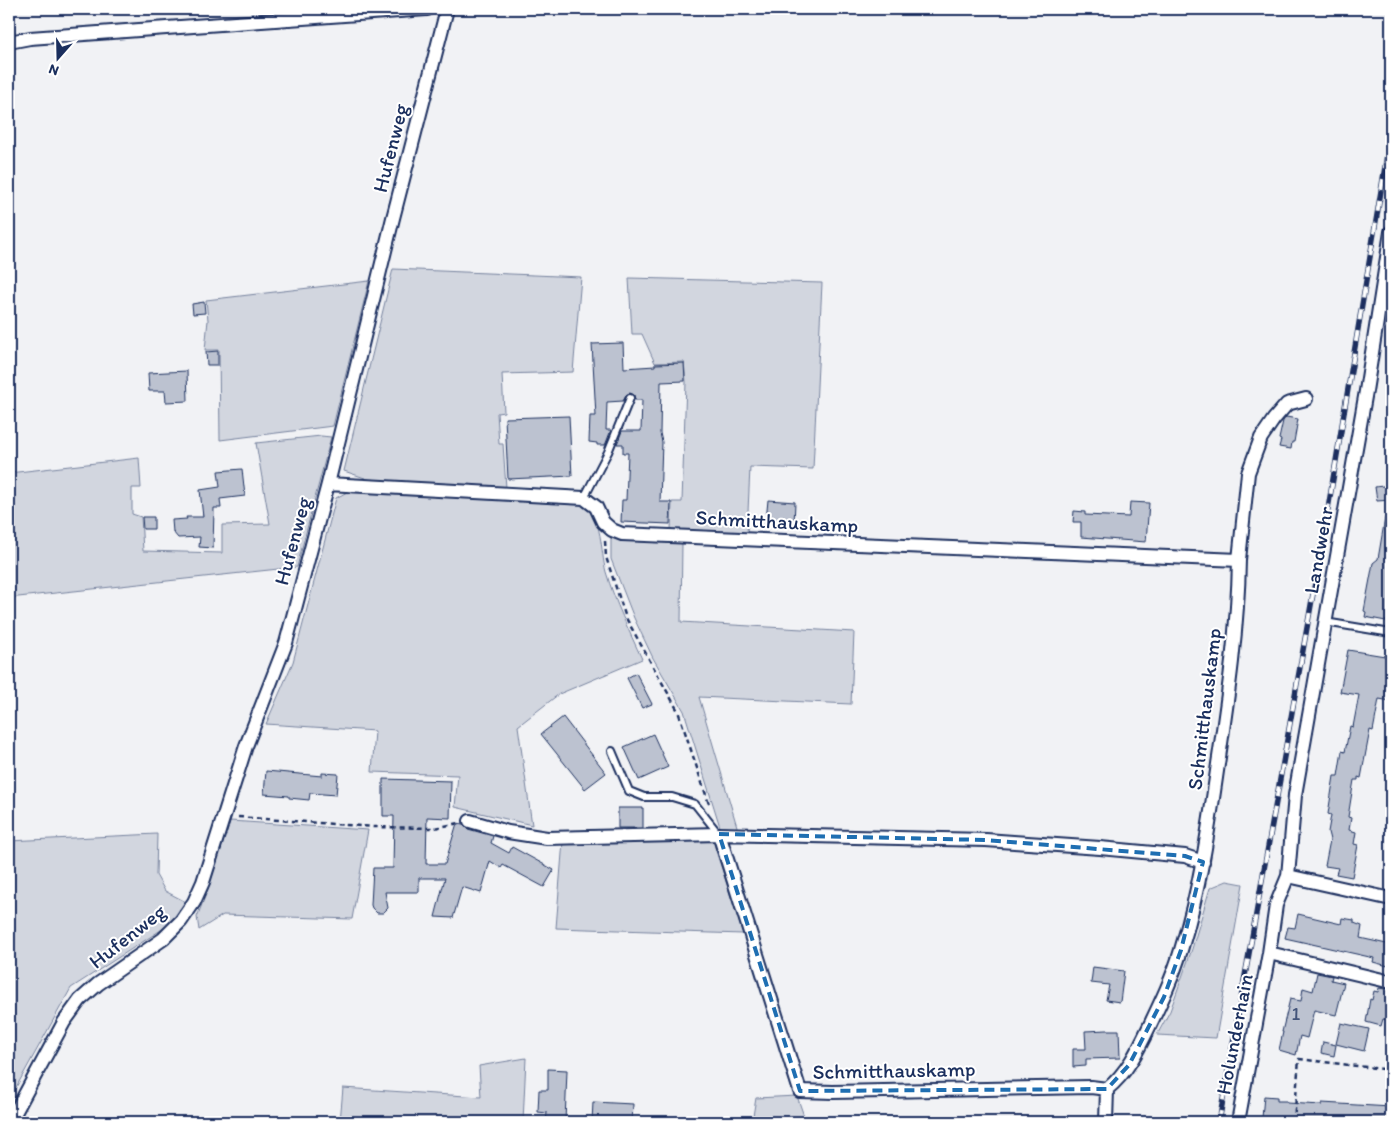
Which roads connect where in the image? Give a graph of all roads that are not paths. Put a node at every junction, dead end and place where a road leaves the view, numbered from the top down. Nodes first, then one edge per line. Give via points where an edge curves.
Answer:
1 (427, 9) edge
2 (447, 9) edge
3 (9, 42) edge
4 (1391, 232) edge
5 (1389, 259) edge
6 (630, 398) dead end
7 (1306, 399) dead end
8 (328, 484) junction
9 (584, 498) junction
10 (1239, 560) junction
11 (1325, 622) junction
12 (1391, 633) edge
13 (612, 751) dead end
14 (470, 821) road end
15 (719, 834) junction
16 (1203, 862) junction
17 (1288, 876) junction
18 (1391, 899) edge
19 (1269, 953) junction
20 (1391, 982) edge
21 (1107, 1089) junction
22 (10, 1122) edge
23 (1106, 1122) edge
24 (1238, 1122) edge

1 - 3 street
2 - 8 street, Hufenweg
4 - 5 street, Landwehr
5 - 11 street, Landwehr
6 - 9 lane via 608,452
7 - 10 street, Schmitthauskamp via 1287,404 1261,438 1248,473
8 - 9 street
8 - 22 street, Hufenweg via 286,644 246,746 194,902 181,921 162,939 80,1000 64,1022
9 - 10 street, Schmitthauskamp via 596,507 603,522 622,534
10 - 16 street, Schmitthauskamp via 1238,599 1223,732
11 - 12 lane
11 - 17 street, Landwehr via 1296,795
13 - 15 lane via 629,791 644,797 672,797 696,804
14 - 15 street via 508,832 547,838
15 - 16 street via 986,840 1185,856
15 - 21 street, Schmitthauskamp via 800,1091
16 - 21 street, Schmitthauskamp via 1181,950 1164,997 1129,1065
17 - 18 street
17 - 19 street, Holunderhain via 1276,905
19 - 20 street, Holunderhain
19 - 24 street, Holunderhain
21 - 23 street

